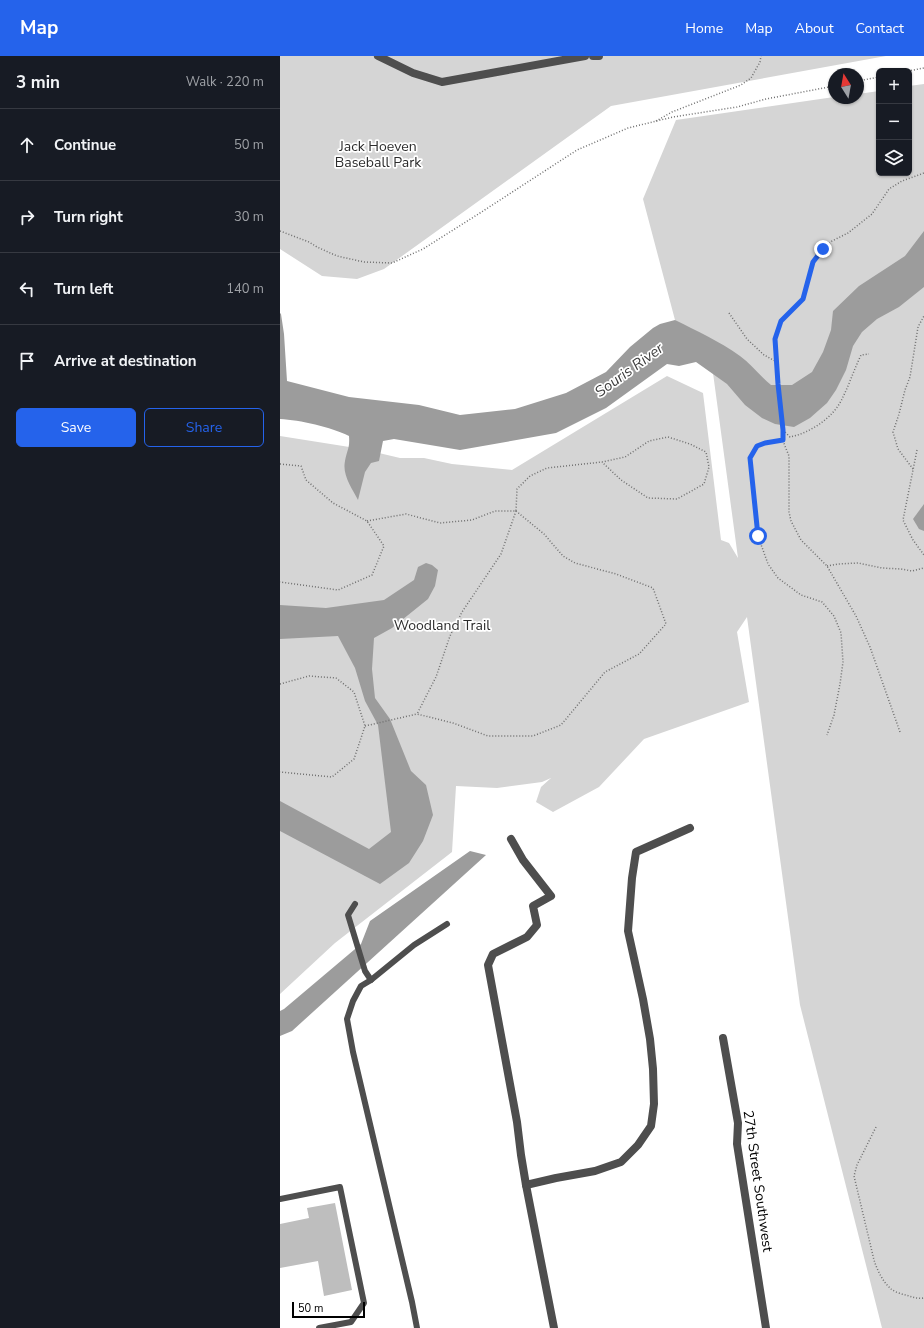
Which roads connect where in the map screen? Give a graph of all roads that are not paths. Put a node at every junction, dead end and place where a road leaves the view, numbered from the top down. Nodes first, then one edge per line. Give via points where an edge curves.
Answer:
1 (378, 56) edge
2 (585, 56) edge
3 (593, 56) edge
4 (599, 56) edge
5 (690, 828) dead end
6 (511, 839) dead end
7 (355, 904) dead end
8 (447, 924) dead end
9 (371, 980) junction
10 (723, 1038) dead end
11 (526, 1184) junction
12 (280, 1199) edge
13 (319, 1328) edge
14 (417, 1328) edge
15 (554, 1328) edge
16 (766, 1328) edge

1 - 2 street via 414,73 442,82
3 - 4 street
5 - 11 street via 636,852 632,878 628,931 650,1039 654,1104 651,1126 638,1145 621,1162 595,1171
6 - 11 street via 522,860 551,896 533,906 537,925 527,937 493,954 488,965
7 - 9 lane via 348,915 365,971
8 - 9 lane via 414,945
9 - 14 lane via 361,986 352,1001 347,1019 352,1052
10 - 16 street, 27th Street Southwest via 738,1123 737,1144
11 - 15 street
12 - 13 lane via 340,1187 364,1303 351,1322

